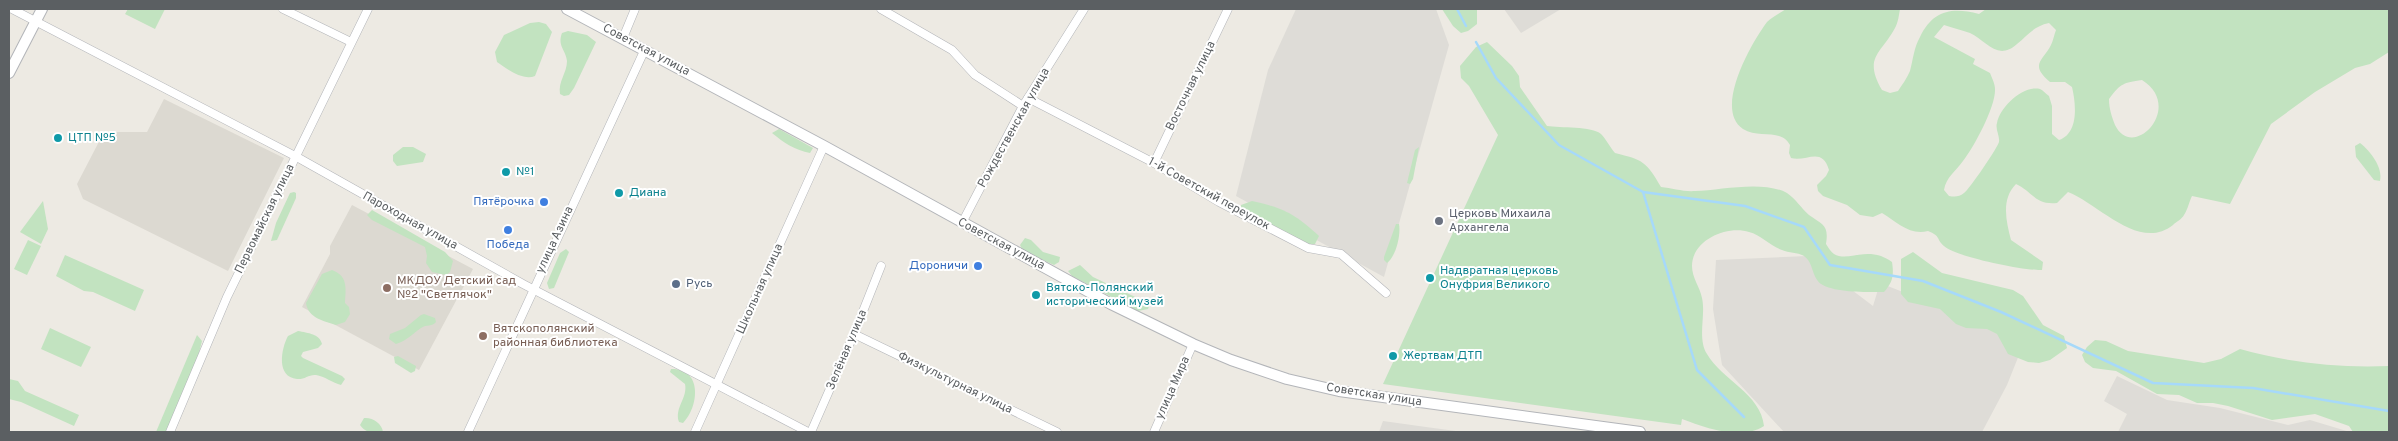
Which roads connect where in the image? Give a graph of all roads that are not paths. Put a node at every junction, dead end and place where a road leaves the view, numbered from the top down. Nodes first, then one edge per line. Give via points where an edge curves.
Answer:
1 (12, 9) edge
2 (42, 9) edge
3 (283, 9) edge
4 (368, 9) edge
5 (567, 9) edge
6 (636, 9) edge
7 (880, 9) edge
8 (1084, 9) edge
9 (1228, 9) edge
10 (36, 21) junction
11 (623, 38) junction
12 (351, 42) junction
13 (645, 49) junction
14 (9, 73) edge
15 (1028, 98) junction
16 (1023, 106) junction
17 (824, 146) junction
18 (294, 156) junction
19 (1154, 163) junction
20 (962, 223) junction
21 (881, 266) dead end
22 (532, 289) junction
23 (1386, 293) dead end
24 (854, 334) junction
25 (1193, 344) junction
26 (717, 384) junction
27 (170, 432) edge
28 (468, 432) edge
29 (695, 432) edge
30 (810, 432) edge
31 (1057, 432) edge
32 (1154, 432) edge
33 (1640, 432) edge

1 - 10 street, Пароходная улица
2 - 10 street
3 - 12 street
4 - 12 street, Первомайская улица
5 - 11 street, Советская улица
6 - 11 street
7 - 16 street via 952,50 975,75
8 - 15 street, Рождественская улица
9 - 19 street, Восточная улица
10 - 14 street
10 - 18 street, Пароходная улица
11 - 13 street, Советская улица
12 - 18 street, Первомайская улица
13 - 17 street, Советская улица
13 - 22 street, улица Азина
15 - 16 street, Рождественская улица
15 - 19 street, 1-й Советский переулок
16 - 20 street, Рождественская улица
17 - 20 street, Советская улица
17 - 26 street, Школьная улица
18 - 22 street, Пароходная улица
18 - 27 street, Первомайская улица via 227,297
19 - 23 street, 1-й Советский переулок via 1218,202 1308,248 1341,254
20 - 25 street, Советская улица
21 - 24 street, Зелёная улица
22 - 26 street, Пароходная улица
22 - 28 street, улица Азина
24 - 30 street, Зелёная улица
24 - 31 street, Физкультурная улица
25 - 32 street, улица Мира
25 - 33 street, Советская улица via 1287,379 1339,391
26 - 29 street, Школьная улица
26 - 30 street, Пароходная улица

